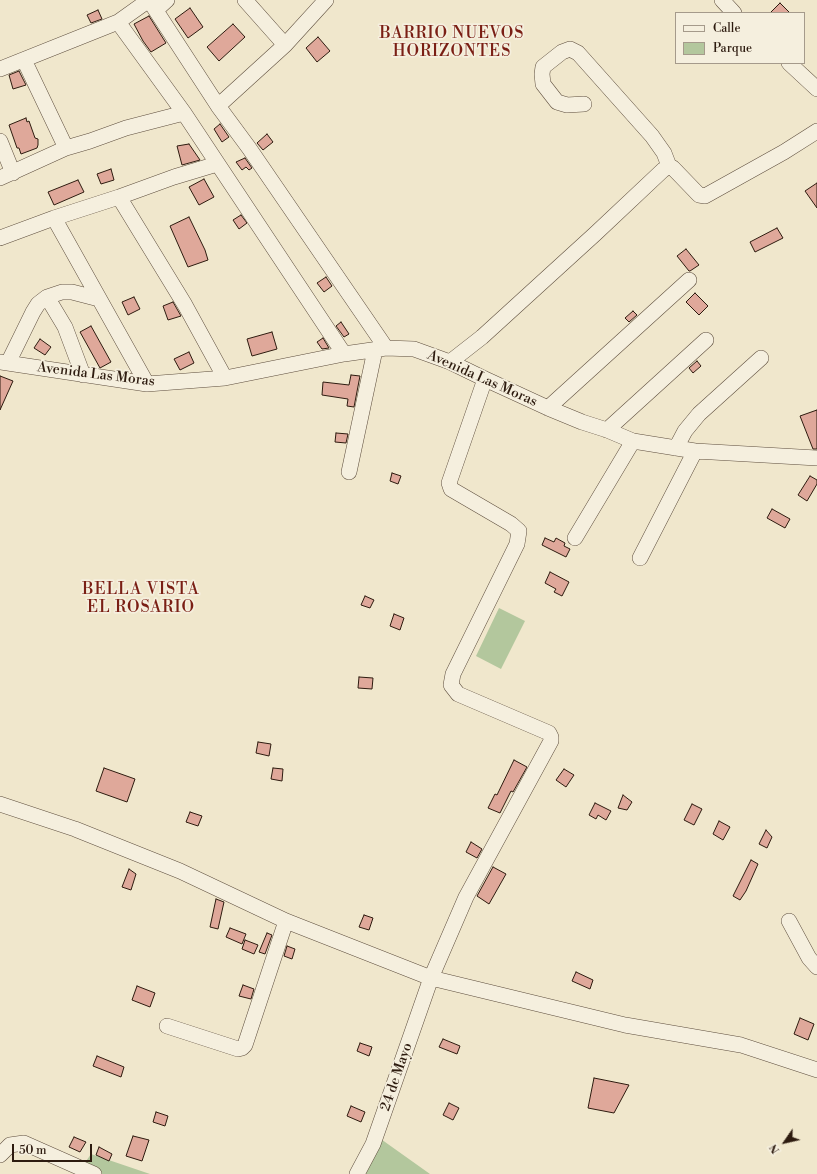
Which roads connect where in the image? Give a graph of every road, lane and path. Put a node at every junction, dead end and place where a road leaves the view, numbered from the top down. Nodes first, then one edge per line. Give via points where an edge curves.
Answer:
1 (167, 0) edge
2 (245, 0) edge
3 (326, 0) edge
4 (722, 0) edge
5 (151, 3) edge
6 (733, 12) edge
7 (118, 22) junction
8 (285, 46) junction
9 (24, 60) junction
10 (790, 64) edge
11 (0, 69) edge
12 (817, 89) edge
13 (584, 104) dead end
14 (218, 106) junction
15 (184, 113) junction
16 (817, 131) edge
17 (0, 141) edge
18 (66, 148) junction
19 (217, 164) junction
20 (669, 166) junction
21 (6, 175) edge
22 (118, 197) junction
23 (54, 218) junction
24 (0, 238) edge
25 (689, 280) dead end
26 (47, 297) junction
27 (99, 299) junction
28 (706, 340) dead end
29 (381, 349) junction
30 (344, 354) junction
31 (761, 358) dead end
32 (450, 362) junction
33 (4, 363) edge
34 (83, 375) junction
35 (225, 378) junction
36 (485, 379) junction
37 (147, 384) junction
38 (548, 408) junction
39 (607, 430) junction
40 (633, 441) junction
41 (676, 448) junction
42 (696, 451) junction
43 (817, 458) edge
44 (349, 472) dead end
45 (575, 538) dead end
46 (640, 558) dead end
47 (0, 804) edge
48 (286, 921) junction
49 (789, 921) dead end
50 (817, 966) edge
51 (431, 978) junction
52 (167, 1026) dead end
53 (817, 1070) edge
54 (0, 1155) edge
55 (94, 1174) edge
56 (357, 1174) edge

1 - 5 street
2 - 8 street
3 - 8 street
4 - 6 street
5 - 7 street
5 - 14 street
7 - 9 street
7 - 15 street
8 - 14 street
9 - 11 street
9 - 18 street
10 - 12 street
13 - 20 street via 557,102 543,84 543,67 570,49 578,53 652,136 664,153
14 - 29 street via 249,148
15 - 18 street via 126,128
15 - 19 street
16 - 20 street via 705,196 699,195
17 - 21 street
18 - 21 street
19 - 22 street
19 - 30 street
20 - 32 street via 482,337
22 - 23 street
22 - 35 street via 185,305
23 - 24 street
23 - 27 street
25 - 38 street
26 - 27 street via 72,292
26 - 33 street via 38,304
26 - 34 street via 65,327
27 - 37 street
28 - 39 street
29 - 30 street, Avenida Las Moras
29 - 32 street, Avenida Las Moras via 414,349
29 - 44 street
30 - 35 street, Avenida Las Moras
31 - 41 street via 699,414 685,431
32 - 36 street, Avenida Las Moras
33 - 34 street, Avenida Las Moras
34 - 37 street, Avenida Las Moras
35 - 37 street, Avenida Las Moras
36 - 38 street, Avenida Las Moras
36 - 51 street, 24 de Mayo via 449,482 451,489 519,531 517,544 453,674 451,685 458,694 549,733 551,741 466,897
38 - 39 street, Avenida Las Moras
39 - 40 street, Avenida Las Moras
40 - 41 street, Avenida Las Moras
40 - 45 street
41 - 42 street, Avenida Las Moras
42 - 43 street, Avenida Las Moras
42 - 46 street
47 - 48 street via 75,829 180,871
48 - 51 street
48 - 52 street via 242,1048 238,1049
49 - 50 street via 809,958
51 - 53 street via 625,1025 741,1045
51 - 56 street, 24 de Mayo via 373,1144
54 - 55 street via 10,1145 24,1143

